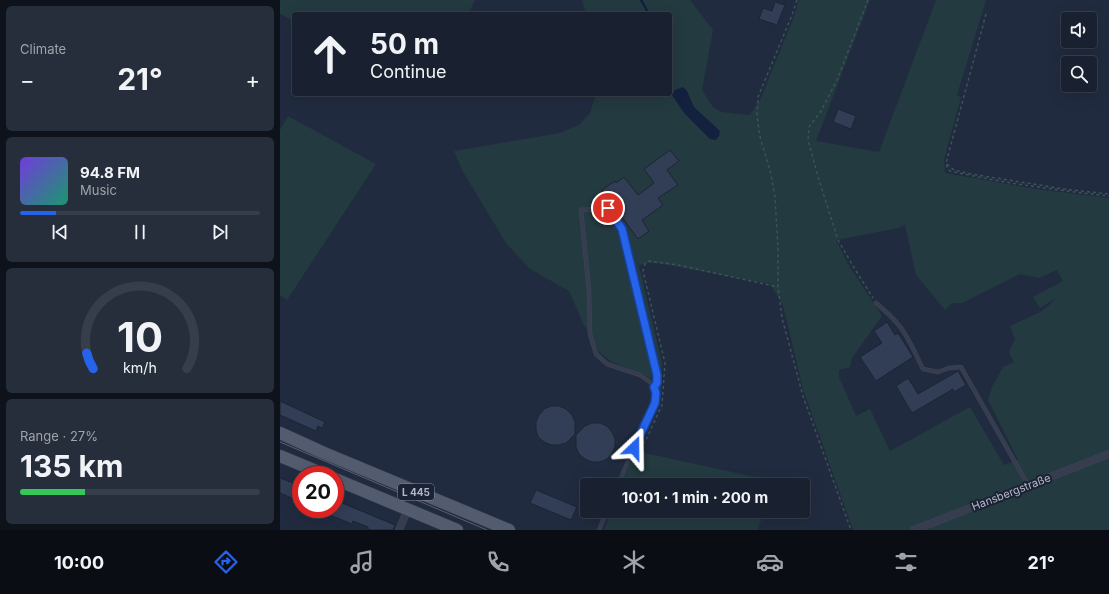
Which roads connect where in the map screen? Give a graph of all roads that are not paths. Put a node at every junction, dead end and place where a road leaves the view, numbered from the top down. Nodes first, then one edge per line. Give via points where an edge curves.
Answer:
1 (876, 303) road end
2 (654, 387) junction
3 (280, 433) edge
4 (1109, 454) edge
5 (280, 456) edge
6 (304, 466) edge
7 (621, 478) edge
8 (344, 483) edge
9 (1028, 486) junction
10 (408, 509) junction
11 (604, 518) edge
12 (400, 530) edge
13 (457, 530) edge
14 (509, 530) edge
15 (599, 530) edge
16 (914, 530) edge

1 - 9 lane via 897,323 924,369 938,372 961,367
2 - 2 lane via 640,375 607,364 596,354 590,334 589,291 581,210 608,208 622,229 657,375
2 - 7 lane via 655,403
3 - 14 main road, L 445
4 - 9 street, Hansbergstraße
5 - 6 main road
8 - 10 main road, L 445
9 - 16 street, Hansbergstraße
10 - 12 street
10 - 13 main road, L 445
11 - 15 lane

